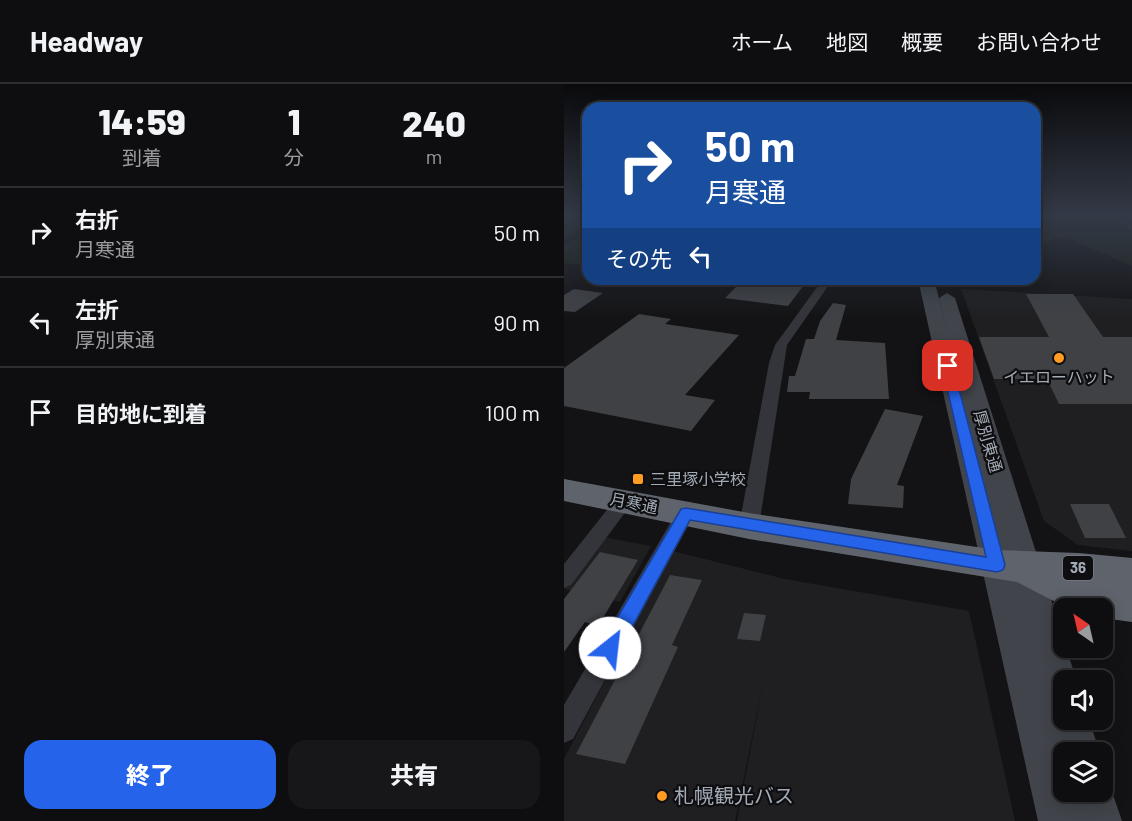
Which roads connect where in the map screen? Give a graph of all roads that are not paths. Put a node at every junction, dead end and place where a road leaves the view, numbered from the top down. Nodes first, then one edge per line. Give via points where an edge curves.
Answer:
1 (824, 285) edge
2 (928, 285) edge
3 (943, 285) edge
4 (564, 490) edge
5 (624, 501) junction
6 (686, 513) junction
7 (749, 526) junction
8 (1010, 567) junction
9 (1132, 574) edge
10 (564, 579) edge
11 (1132, 605) edge
12 (1053, 672) edge
13 (564, 730) edge
14 (1095, 802) edge
15 (1059, 821) edge
16 (1101, 821) edge

1 - 7 street via 779,354
2 - 8 street, 厚別東通
3 - 8 street, 厚別東通
4 - 5 highway, 月寒通 / 36
5 - 6 highway, 月寒通 / 36
5 - 10 street
6 - 7 highway, 月寒通 / 36
6 - 13 street
7 - 8 highway, 月寒通 / 36
8 - 9 highway, 月寒通 / 36
8 - 11 highway, 月寒通 / 36 via 1087,599
8 - 12 street
8 - 15 street
14 - 16 street

